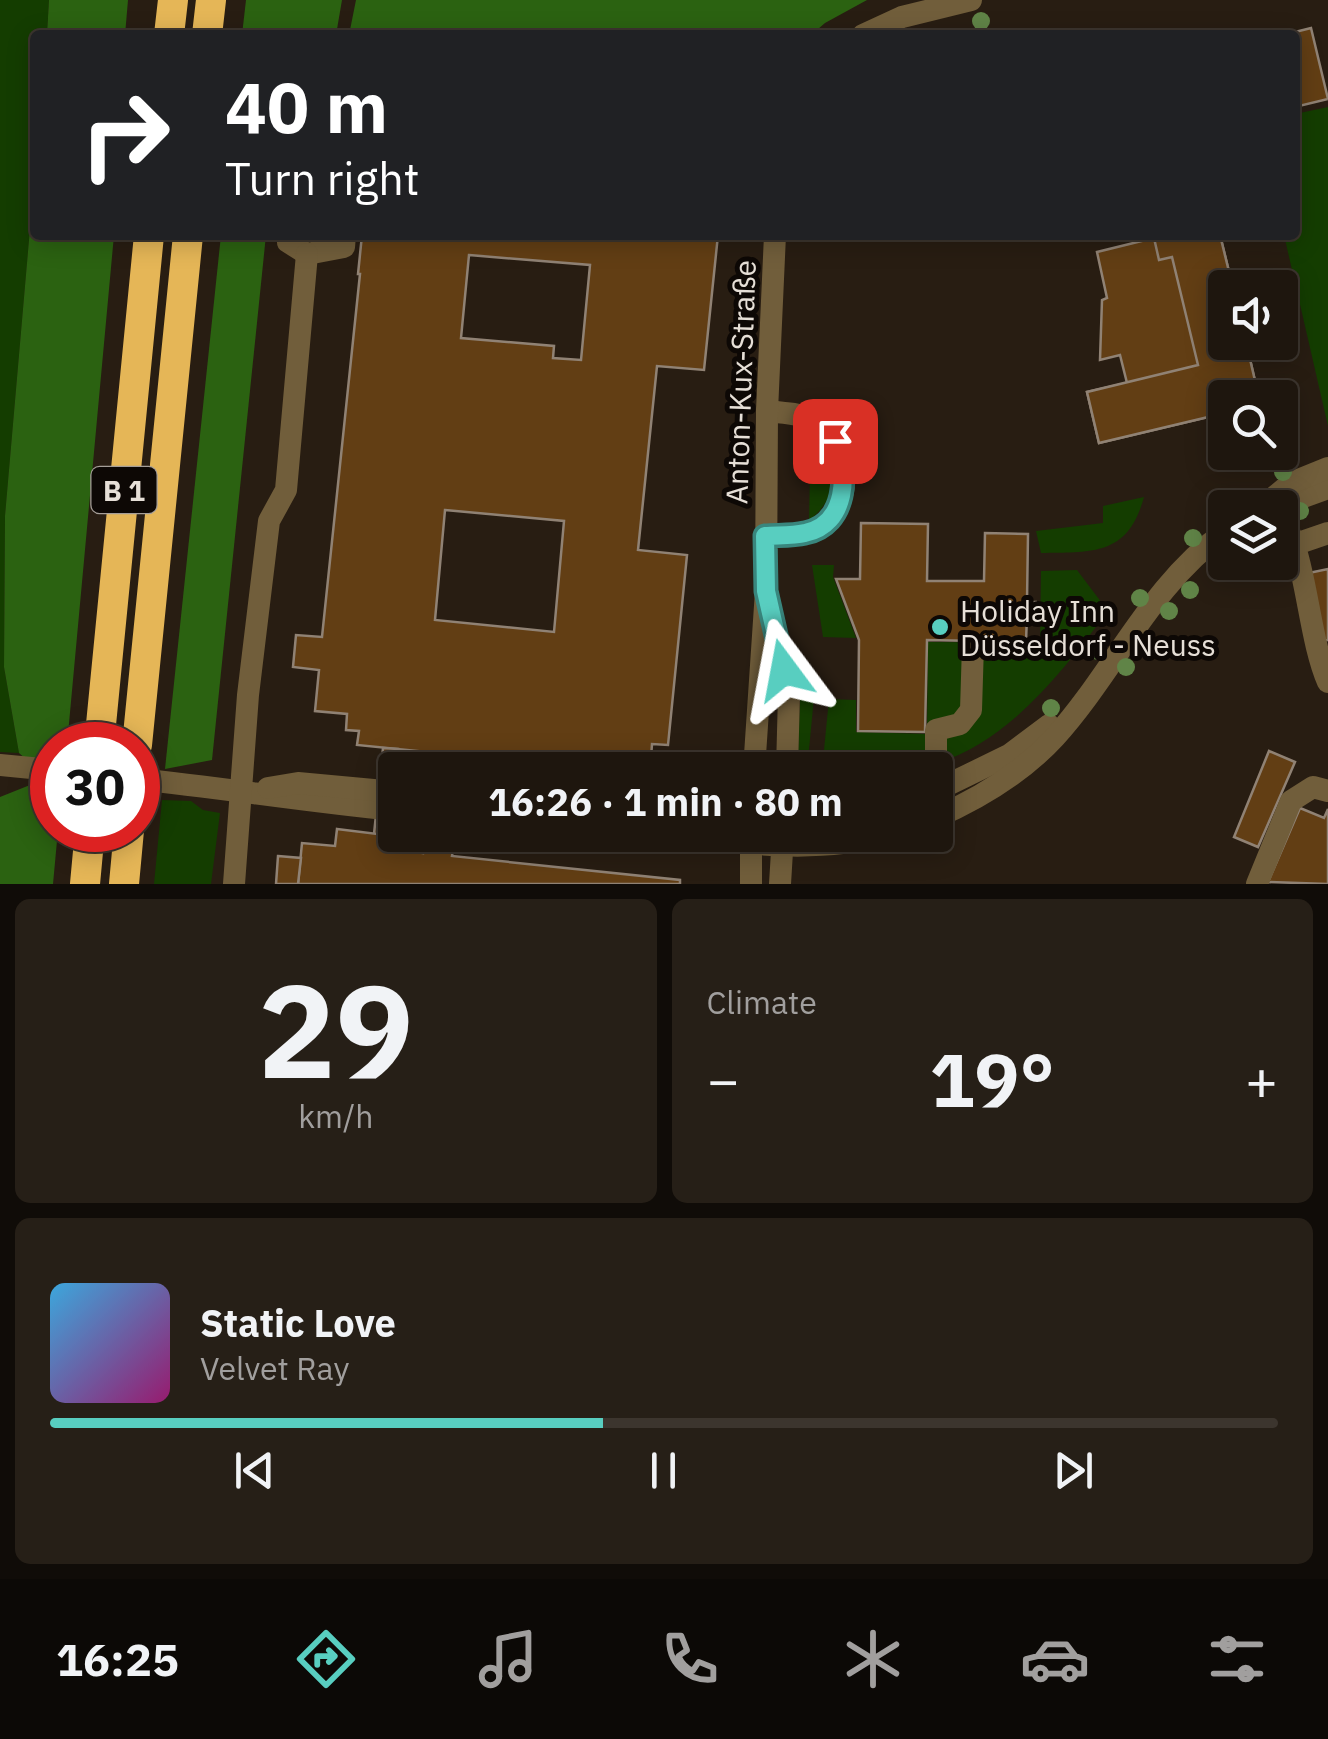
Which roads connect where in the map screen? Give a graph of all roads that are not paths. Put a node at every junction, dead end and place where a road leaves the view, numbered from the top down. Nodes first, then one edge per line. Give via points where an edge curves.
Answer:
1 (172, 0) edge
2 (211, 0) edge
3 (971, 0) edge
4 (169, 30) edge
5 (208, 30) edge
6 (873, 30) edge
7 (149, 240) edge
8 (188, 240) edge
9 (288, 240) edge
10 (345, 240) edge
11 (775, 240) edge
12 (308, 254) junction
13 (767, 411) junction
14 (1328, 468) edge
15 (1328, 488) edge
16 (1286, 490) edge
17 (1298, 499) edge
18 (1328, 533) edge
19 (765, 536) junction
20 (1298, 544) edge
21 (1208, 547) edge
22 (1298, 569) edge
23 (766, 591) junction
24 (973, 645) dead end
25 (1328, 682) edge
26 (1090, 690) junction
27 (101, 722) edge
28 (139, 722) edge
29 (755, 752) edge
30 (788, 752) edge
31 (936, 752) edge
32 (0, 765) edge
33 (30, 768) edge
34 (160, 781) edge
35 (953, 782) edge
36 (247, 790) junction
37 (378, 790) edge
38 (1328, 791) edge
39 (378, 808) edge
40 (953, 809) edge
41 (88, 852) edge
42 (127, 852) edge
43 (751, 852) edge
44 (782, 852) edge
45 (85, 884) edge
46 (124, 884) edge
47 (234, 884) edge
48 (751, 884) edge
49 (780, 884) edge
50 (1258, 884) edge

1 - 4 highway
2 - 5 highway
3 - 6 street
7 - 27 highway, B 1
8 - 28 highway, B 1
9 - 12 street
10 - 12 street via 344,247
11 - 13 street, Anton-Kux-Straße
12 - 36 street via 286,490 269,521
13 - 19 street, Anton-Kux-Straße
13 - 19 street via 823,427 845,474 838,504 820,526
14 - 16 street
15 - 17 street
18 - 20 street
19 - 23 street, Anton-Kux-Straße
21 - 26 street via 1180,573
22 - 25 street
23 - 29 street, Anton-Kux-Straße
23 - 30 street, Anton-Kux-Straße via 790,694
24 - 31 street via 971,710 960,724 936,730
26 - 35 street via 1009,754
26 - 40 street via 1055,738
32 - 33 street
34 - 36 street
36 - 37 street via 298,783
36 - 39 street
36 - 47 street
38 - 50 street via 1313,787 1291,801
41 - 45 highway
42 - 46 highway
43 - 48 street
44 - 49 street

